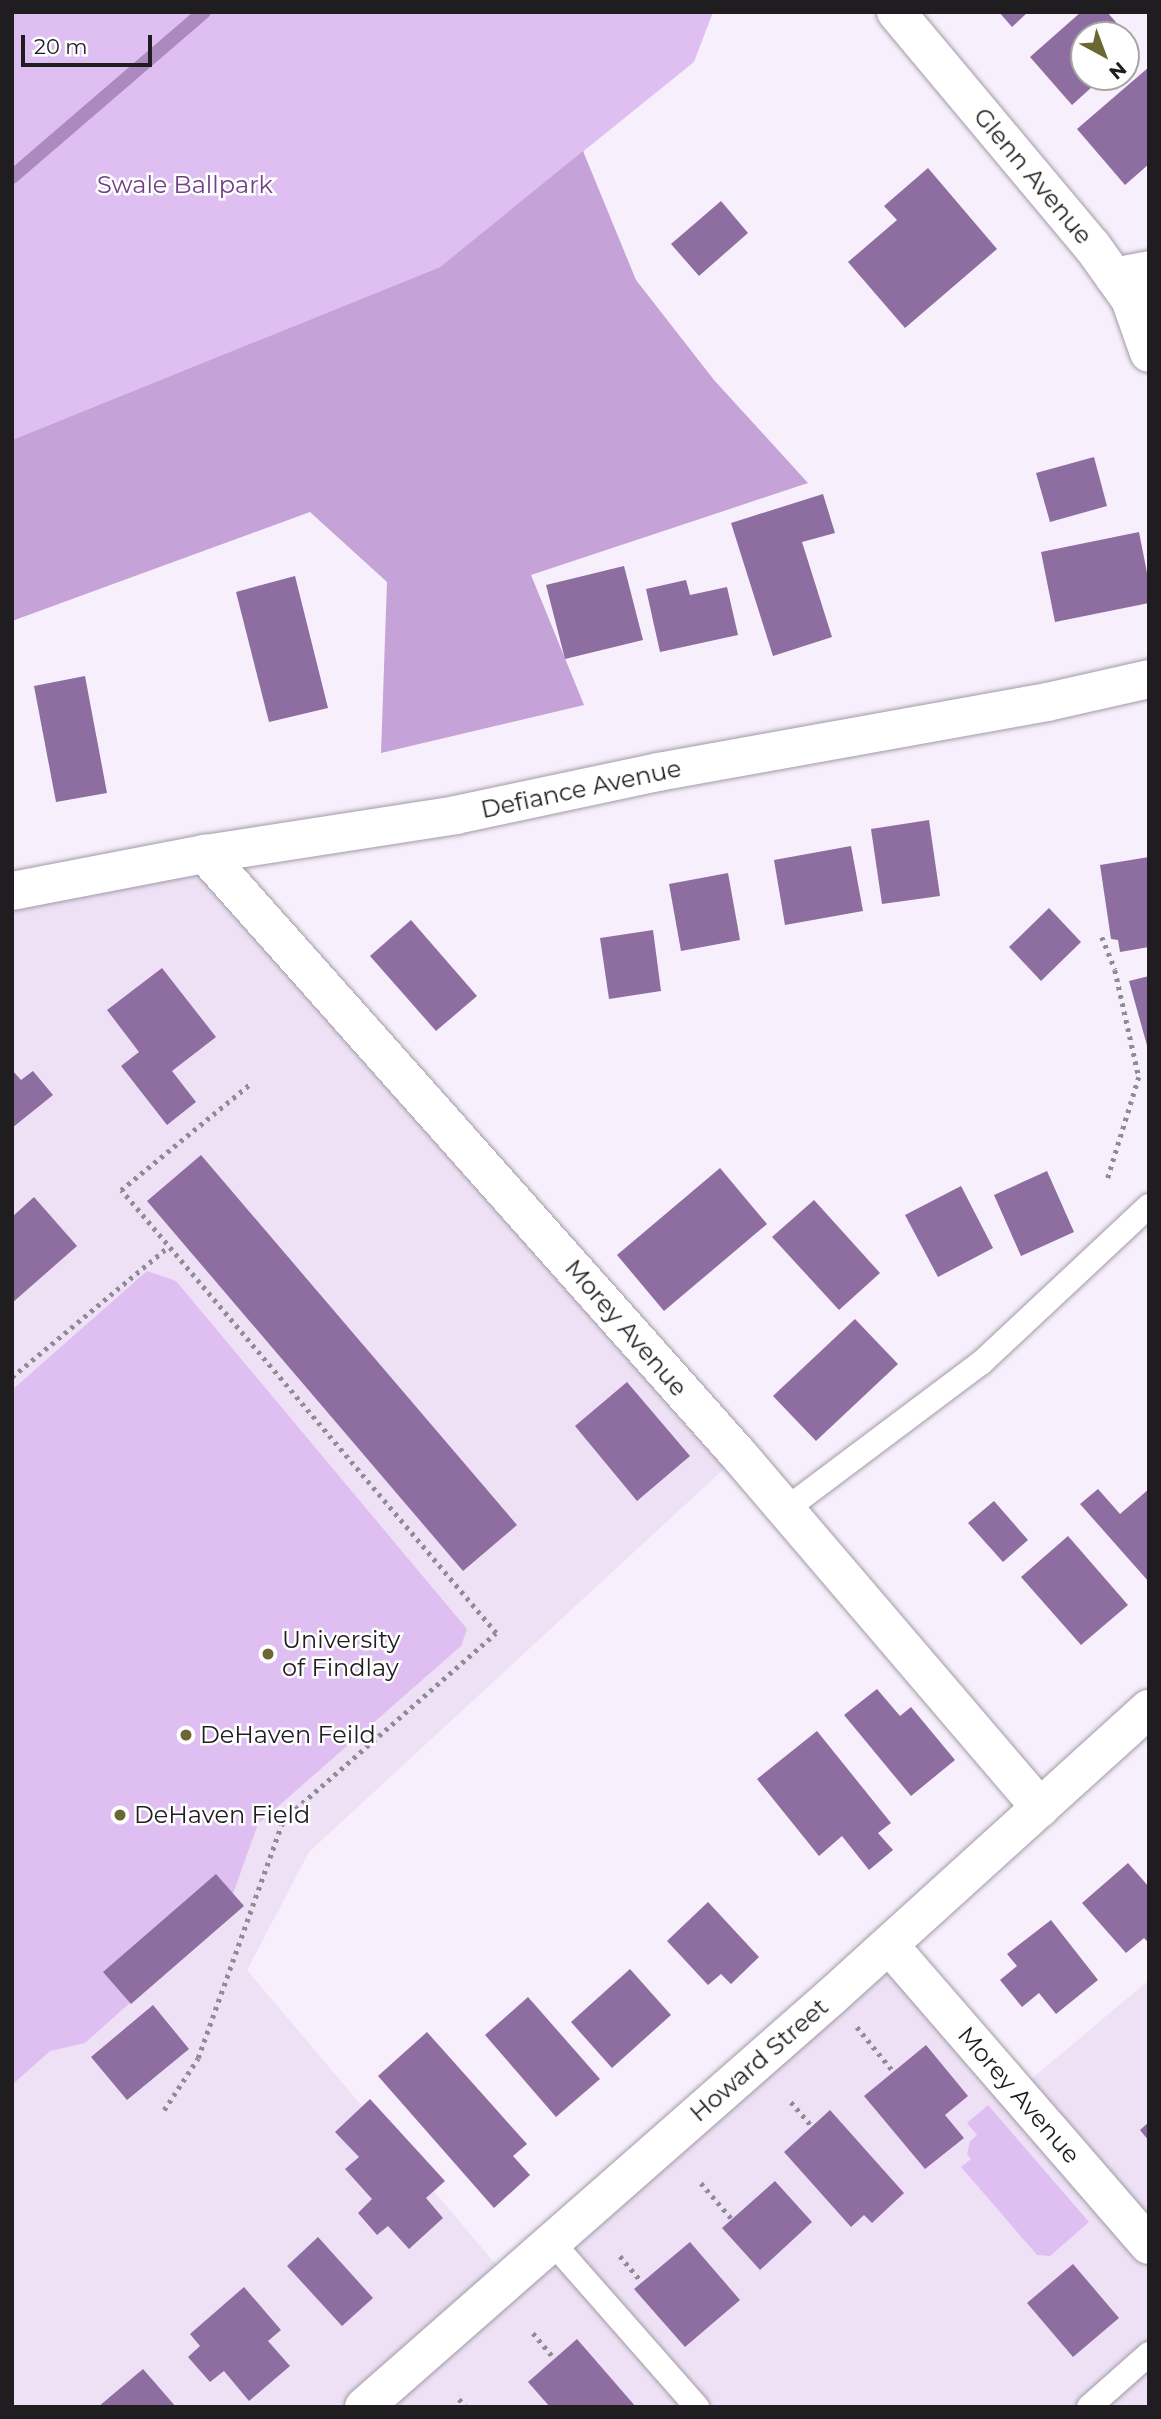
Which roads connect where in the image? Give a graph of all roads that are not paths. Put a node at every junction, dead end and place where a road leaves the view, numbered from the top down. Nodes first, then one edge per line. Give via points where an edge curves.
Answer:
1 (895, 12) edge
2 (1131, 273) edge
3 (1149, 354) edge
4 (1149, 679) edge
5 (205, 854) junction
6 (12, 891) edge
7 (1149, 1206) edge
8 (785, 1510) junction
9 (1149, 1709) edge
10 (1040, 1808) junction
11 (889, 1945) junction
12 (552, 2242) junction
13 (1149, 2245) edge
14 (1149, 2354) edge
15 (364, 2407) edge
16 (697, 2407) edge
17 (1089, 2407) edge

1 - 2 street, Glenn Avenue
2 - 3 street, Glenn Avenue via 1130,299
4 - 5 street, Defiance Avenue via 456,815
5 - 6 street, Defiance Avenue
5 - 8 street, Morey Avenue
7 - 8 lane via 981,1363
8 - 10 street, Morey Avenue
9 - 10 street, Howard Street
10 - 11 street, Howard Street
11 - 12 street, Howard Street
11 - 13 street, Morey Avenue
12 - 15 street, Howard Street
12 - 16 lane
14 - 17 lane

